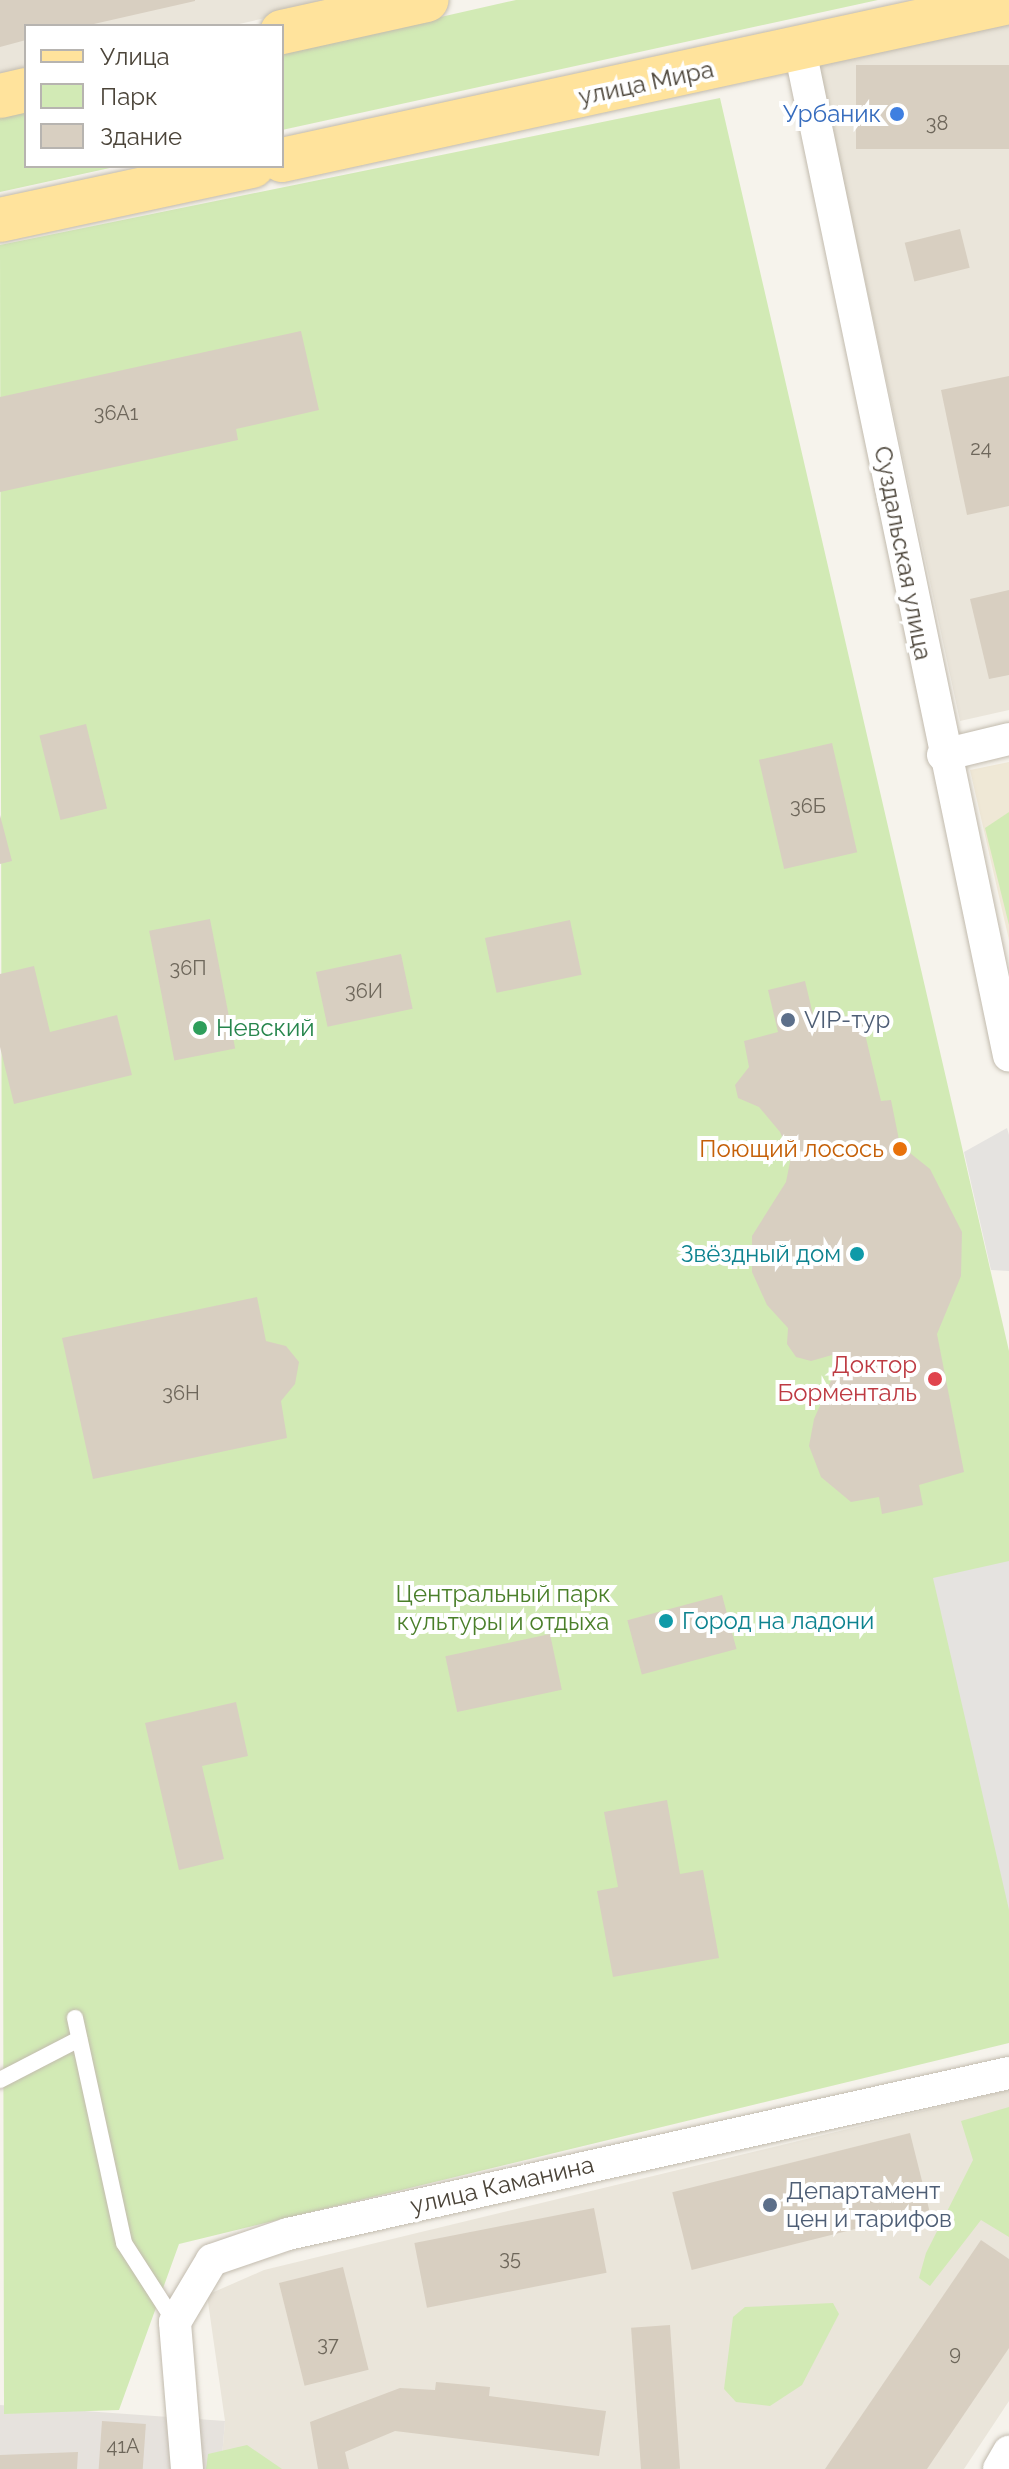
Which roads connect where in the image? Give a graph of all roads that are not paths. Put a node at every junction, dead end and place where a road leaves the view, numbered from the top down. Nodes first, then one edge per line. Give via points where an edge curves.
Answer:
1 (426, 0) edge
2 (1009, 2) edge
3 (284, 32) edge
4 (800, 50) junction
5 (24, 90) edge
6 (0, 96) edge
7 (284, 160) edge
8 (243, 168) edge
9 (0, 220) edge
10 (1009, 739) edge
11 (943, 755) junction
12 (1009, 1056) edge
13 (75, 2018) dead end
14 (79, 2039) junction
15 (1009, 2073) edge
16 (0, 2080) edge
17 (175, 2322) junction
18 (1009, 2452) edge
19 (187, 2469) edge
20 (999, 2469) edge

1 - 3 main road
2 - 4 main road, улица Мира
4 - 7 main road, улица Мира
4 - 11 street, Суздальская улица
5 - 6 main road
8 - 9 main road
10 - 11 street
11 - 12 street, Суздальская улица
13 - 14 lane
14 - 16 lane
14 - 17 lane via 124,2243
15 - 17 street, улица Каманина via 288,2234 212,2260
17 - 19 street
18 - 20 street

